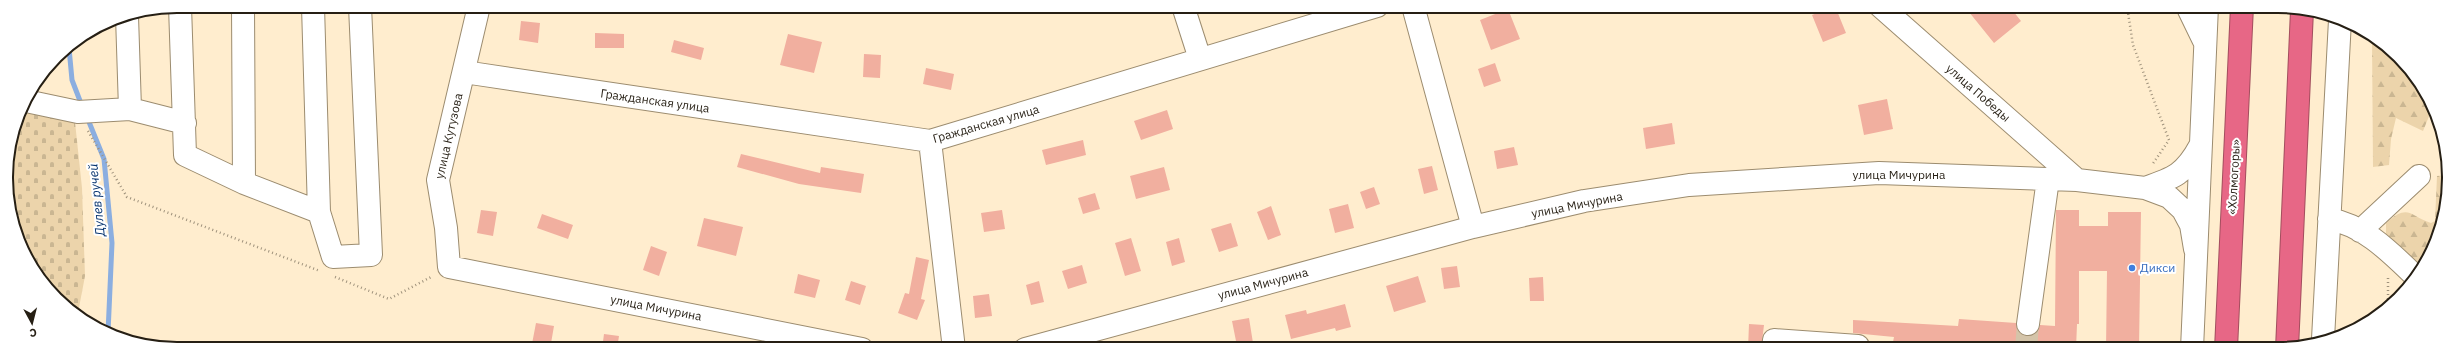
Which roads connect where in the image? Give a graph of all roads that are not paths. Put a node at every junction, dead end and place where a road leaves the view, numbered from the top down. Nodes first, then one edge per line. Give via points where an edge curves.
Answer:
1 (180, 13) edge
2 (242, 13) edge
3 (313, 13) edge
4 (360, 13) edge
5 (477, 13) edge
6 (1185, 13) edge
7 (1354, 13) edge
8 (1415, 13) edge
9 (1888, 13) edge
10 (2191, 13) edge
11 (2207, 13) edge
12 (2242, 13) edge
13 (2302, 15) edge
14 (127, 21) edge
15 (2340, 26) edge
16 (2206, 47) junction
17 (1200, 59) junction
18 (464, 72) junction
19 (31, 102) edge
20 (130, 109) junction
21 (185, 123) junction
22 (930, 141) junction
23 (2201, 146) junction
24 (2419, 176) dead end
25 (2048, 179) junction
26 (2077, 180) junction
27 (244, 182) junction
28 (2145, 188) junction
29 (319, 212) junction
30 (2329, 219) junction
31 (1473, 227) junction
32 (2360, 231) junction
33 (2195, 249) junction
34 (449, 267) joint
35 (2412, 273) edge
36 (2028, 324) tunnel mouth
37 (2323, 335) edge
38 (827, 342) edge
39 (953, 342) edge
40 (1051, 342) edge
41 (1774, 342) edge
42 (1802, 342) edge
43 (2192, 342) edge
44 (2226, 342) edge
45 (2287, 342) edge

1 - 21 street
2 - 27 street
3 - 29 street
4 - 29 street via 371,255 333,257
5 - 18 street, улица Кутузова
6 - 17 street
7 - 17 street, Гражданская улица
8 - 31 street
9 - 26 street, улица Победы
10 - 16 street
11 - 16 street
12 - 44 highway, «Холмогоры»
13 - 45 highway
14 - 20 street
15 - 30 street
16 - 23 street
17 - 22 street, Гражданская улица
18 - 22 street, Гражданская улица
18 - 34 street, улица Кутузова via 438,180
19 - 20 street via 78,112
20 - 21 street
21 - 27 street via 185,155
22 - 39 street
23 - 28 street, улица Мичурина via 2190,165 2177,176
23 - 33 street
24 - 32 street
25 - 26 street, улица Мичурина
25 - 31 street, улица Мичурина via 1879,173 1689,185 1584,202
25 - 36 street
26 - 28 street, улица Мичурина
27 - 29 street
28 - 33 street, улица Мичурина via 2168,197 2183,210 2191,226
30 - 32 street via 2344,221
30 - 37 street
31 - 40 street, улица Мичурина
32 - 35 street via 2382,244
33 - 43 street
34 - 38 street, улица Мичурина
41 - 42 street via 1774,340

